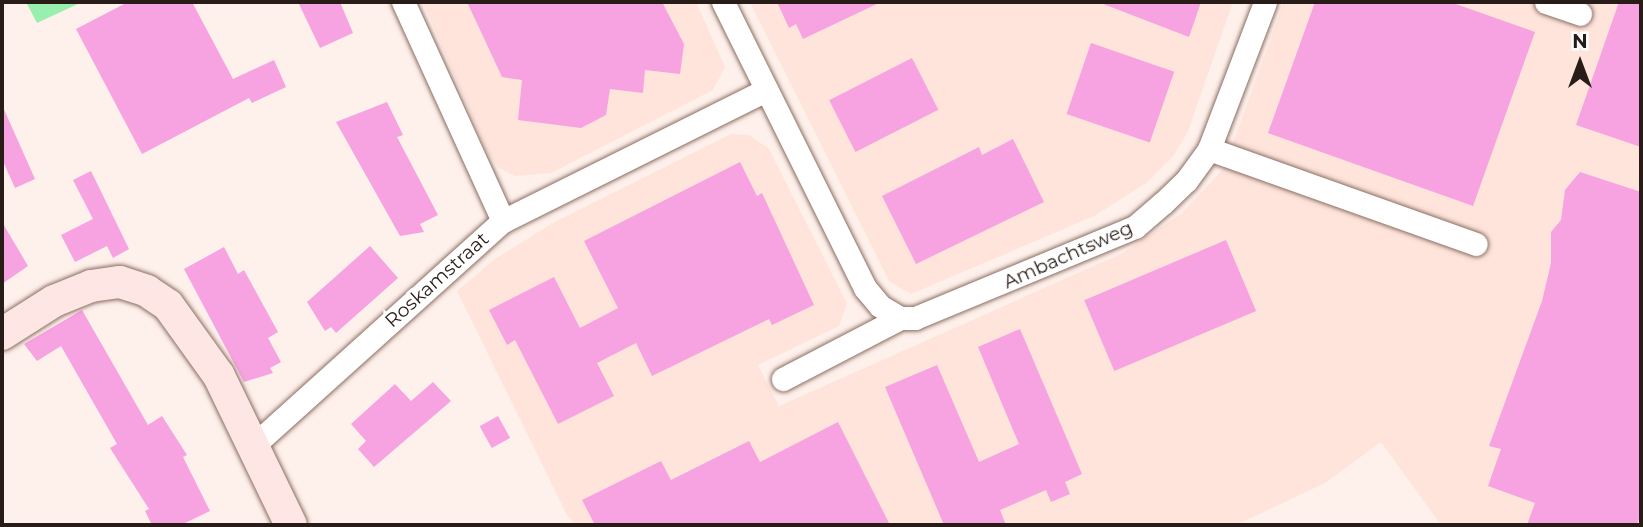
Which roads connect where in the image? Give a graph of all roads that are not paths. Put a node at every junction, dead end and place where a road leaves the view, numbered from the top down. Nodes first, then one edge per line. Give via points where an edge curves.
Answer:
1 (403, 2) edge
2 (723, 2) edge
3 (1265, 2) edge
4 (1546, 2) edge
5 (1580, 14) dead end
6 (766, 90) junction
7 (1209, 149) junction
8 (503, 221) junction
9 (1476, 244) dead end
10 (900, 318) junction
11 (2, 334) edge
12 (783, 379) dead end
13 (255, 444) junction
14 (291, 525) edge

1 - 8 street, Roskamstraat
2 - 6 street
3 - 7 street, Ambachtsweg
4 - 5 street
6 - 8 street
6 - 10 street via 865,288 880,306
7 - 9 street
7 - 10 street, Ambachtsweg via 1186,181 1135,227 941,309
8 - 13 street, Roskamstraat
10 - 12 street, Ambachtsweg
11 - 13 street via 54,301 91,286 120,282 147,291 168,306 187,330
13 - 14 street

